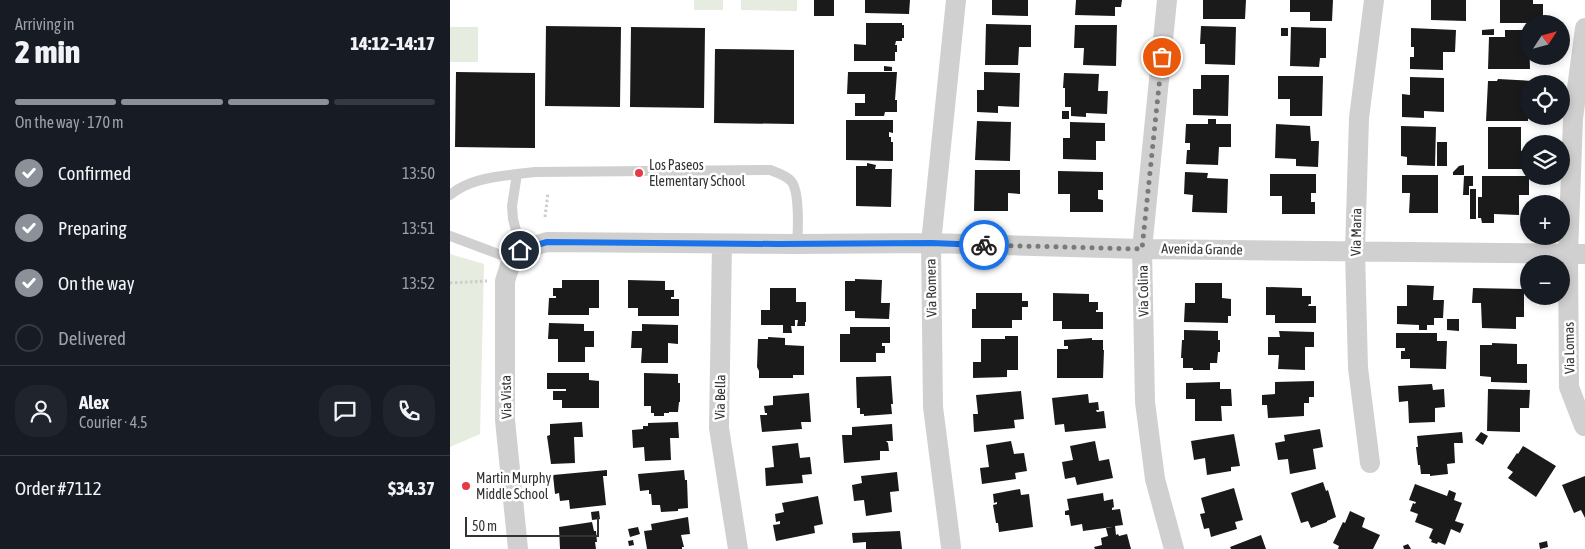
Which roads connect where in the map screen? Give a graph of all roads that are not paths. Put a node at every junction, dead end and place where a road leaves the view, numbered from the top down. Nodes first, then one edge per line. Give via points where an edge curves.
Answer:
1 (956, 0) edge
2 (1167, 0) edge
3 (1374, 0) edge
4 (1585, 28) edge
5 (517, 174) junction
6 (450, 195) edge
7 (450, 236) edge
8 (931, 243) junction
9 (722, 244) junction
10 (798, 244) junction
11 (1142, 249) junction
12 (1355, 251) junction
13 (516, 254) junction
14 (1576, 254) edge
15 (1584, 426) dead end
16 (1370, 463) dead end
17 (952, 547) dead end
18 (518, 549) edge
19 (738, 549) edge
20 (1174, 549) edge

1 - 8 street, Via Romera
2 - 11 street, Via Colina
3 - 12 street, Via Maria via 1359,118
4 - 14 street, Via Lomas via 1573,119
5 - 6 lane via 479,180
5 - 10 lane via 770,170 784,175 793,183 798,203
5 - 13 lane via 512,206
7 - 13 lane
8 - 10 street, Avenida Grande
8 - 11 street, Avenida Grande
8 - 17 street, Via Romera via 933,407
9 - 10 street, Avenida Grande
9 - 13 street, Avenida Grande via 547,242
9 - 19 street, Via Bella via 719,428
11 - 12 street, Avenida Grande
11 - 20 street, Via Colina via 1145,402 1155,479
12 - 14 street, Avenida Grande
12 - 16 street, Via Maria via 1358,368
13 - 18 street, Via Vista via 505,281 506,420
14 - 15 street, Via Lomas via 1570,387

